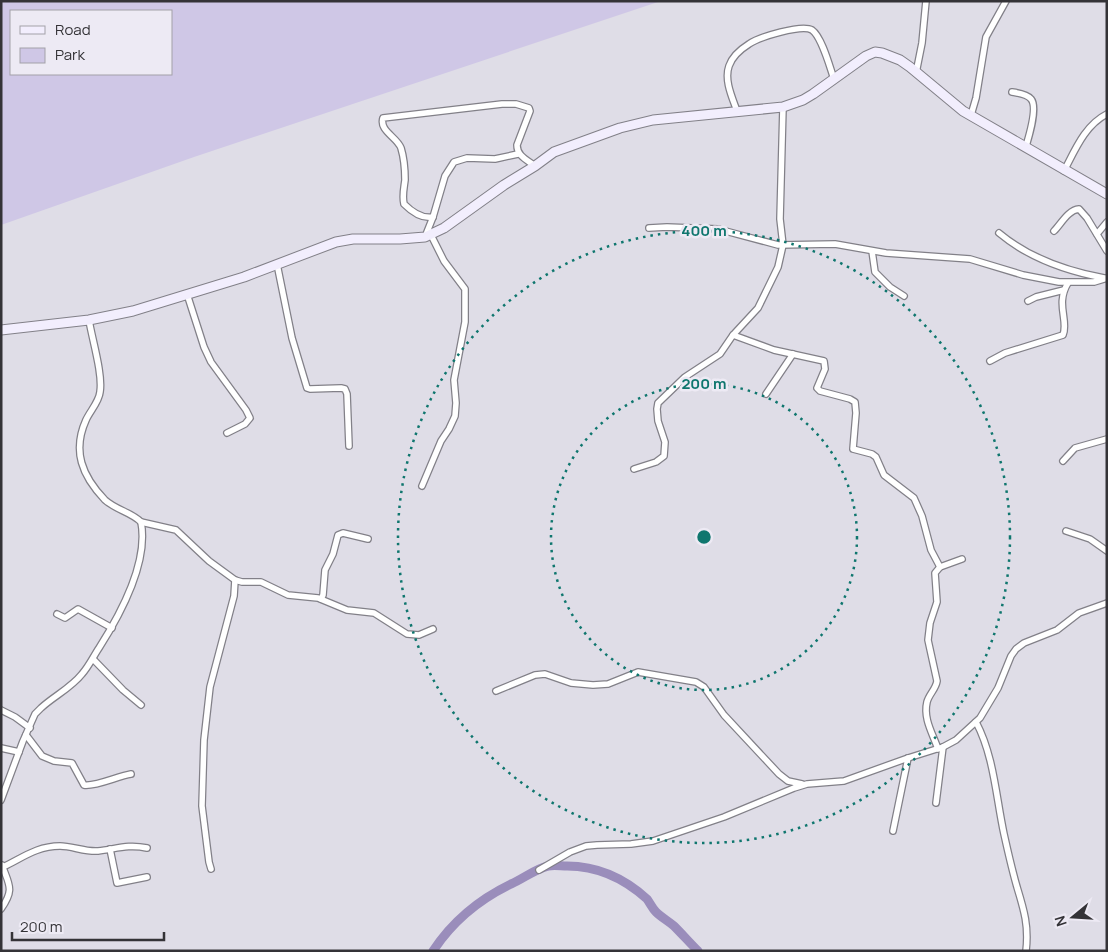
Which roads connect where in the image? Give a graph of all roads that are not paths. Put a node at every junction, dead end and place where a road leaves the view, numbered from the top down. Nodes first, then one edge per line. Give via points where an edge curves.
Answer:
1 (926, 1) edge
2 (1006, 1) edge
3 (916, 73) junction
4 (834, 79) junction
5 (1012, 92) dead end
6 (783, 106) junction
7 (737, 111) junction
8 (1107, 114) edge
9 (971, 115) junction
10 (1026, 146) junction
11 (518, 154) junction
12 (535, 166) junction
13 (1064, 171) junction
14 (1107, 194) edge
15 (434, 217) junction
16 (1107, 222) edge
17 (649, 228) dead end
18 (1054, 231) dead end
19 (1000, 233) dead end
20 (1097, 234) junction
21 (428, 236) junction
22 (783, 245) junction
23 (872, 251) junction
24 (1107, 252) edge
25 (277, 264) junction
26 (1106, 278) edge
27 (1068, 283) junction
28 (1064, 290) junction
29 (187, 294) junction
30 (904, 296) dead end
31 (1028, 301) dead end
32 (89, 320) junction
33 (1, 330) edge
34 (733, 335) junction
35 (792, 354) junction
36 (990, 361) dead end
37 (766, 394) dead end
38 (227, 433) dead end
39 (1107, 439) edge
40 (349, 446) dead end
41 (1062, 461) dead end
42 (634, 469) dead end
43 (422, 486) dead end
44 (141, 522) junction
45 (1066, 531) dead end
46 (368, 539) dead end
47 (1107, 551) edge
48 (962, 559) dead end
49 (940, 567) junction
50 (234, 580) junction
51 (321, 599) junction
52 (1107, 603) edge
53 (57, 614) dead end
54 (112, 628) junction
55 (433, 629) dead end
56 (93, 659) junction
57 (496, 691) dead end
58 (142, 705) dead end
59 (1, 710) edge
60 (976, 722) junction
61 (30, 728) junction
62 (26, 735) junction
63 (1, 748) edge
64 (941, 748) junction
65 (19, 752) junction
66 (908, 758) junction
67 (131, 774) dead end
68 (807, 784) junction
69 (1, 800) edge
70 (936, 803) dead end
71 (893, 830) dead end
72 (147, 848) dead end
73 (110, 849) junction
74 (2, 865) edge
75 (211, 869) dead end
76 (539, 870) dead end
77 (147, 877) dead end
78 (1, 909) edge
79 (1026, 951) edge

1 - 3 street
2 - 9 street via 986,37
3 - 4 street via 892,56 875,52
3 - 9 street
4 - 6 street via 804,100
4 - 7 street via 819,40 810,29 758,39 741,50 728,67 728,80
5 - 10 street via 1029,97 1033,103
6 - 7 street
6 - 22 street via 780,219
7 - 12 street via 633,124 554,152
8 - 13 street via 1084,134
9 - 10 street
10 - 13 street
11 - 12 street
11 - 15 street via 454,162 445,176
11 - 15 street via 516,145 530,111 524,106 502,104 383,118 384,129 396,140 402,152 404,204 420,216
12 - 21 street
13 - 14 street
15 - 21 street
16 - 20 street
17 - 22 street via 718,229
18 - 20 street via 1077,209
19 - 26 street via 1024,252 1071,271
20 - 24 street
21 - 25 street via 336,242
21 - 43 street via 465,289 465,322 454,380 454,416
22 - 23 street via 835,244
22 - 34 street via 778,267 765,296
23 - 27 street via 970,259 1023,275
23 - 30 street via 875,272
25 - 29 street
25 - 40 street via 292,338 307,388 345,389
26 - 27 street
27 - 28 street
28 - 31 street
28 - 36 street via 1063,335
29 - 32 street
29 - 38 street via 204,347 250,418 246,424
32 - 33 street
32 - 44 street via 100,391 82,432 81,461 106,500
34 - 35 street
34 - 42 street via 716,358 693,370 658,403 658,421 666,450 664,456
35 - 37 street
35 - 49 street via 824,361 826,366 817,385 818,390 855,402 853,449 876,457 884,475 914,498
39 - 41 street via 1075,448
44 - 50 street via 176,530
44 - 54 street via 142,542 137,567
45 - 47 street via 1090,539
46 - 51 street via 343,533 338,535 325,570
48 - 49 street
49 - 64 street via 935,573 937,602 928,630 937,685 926,705 927,722
50 - 51 street via 261,582 288,595
50 - 75 street via 234,596 210,687 204,740 202,806
51 - 55 street via 347,610 374,613 407,634 419,635
52 - 60 street via 1079,613 1057,630 1016,649 993,698
53 - 54 street via 65,618 78,609
54 - 56 street
56 - 58 street
56 - 61 street via 75,682 35,714
57 - 68 street via 545,674 571,683 593,685 608,684 638,672 696,682 704,687 724,715 779,774 796,784
59 - 61 street
60 - 64 street via 956,740
60 - 79 street via 994,778 1006,843 1025,911
61 - 62 street
62 - 65 street
62 - 67 street via 42,756 72,763 84,785 96,785
63 - 65 street
64 - 66 street
64 - 70 street
65 - 69 street
66 - 68 street via 844,781
66 - 71 street
68 - 76 street via 662,838 631,844 586,846
72 - 73 street via 125,846
73 - 74 street via 95,851 51,847
73 - 77 street via 117,882
74 - 78 street via 10,889

